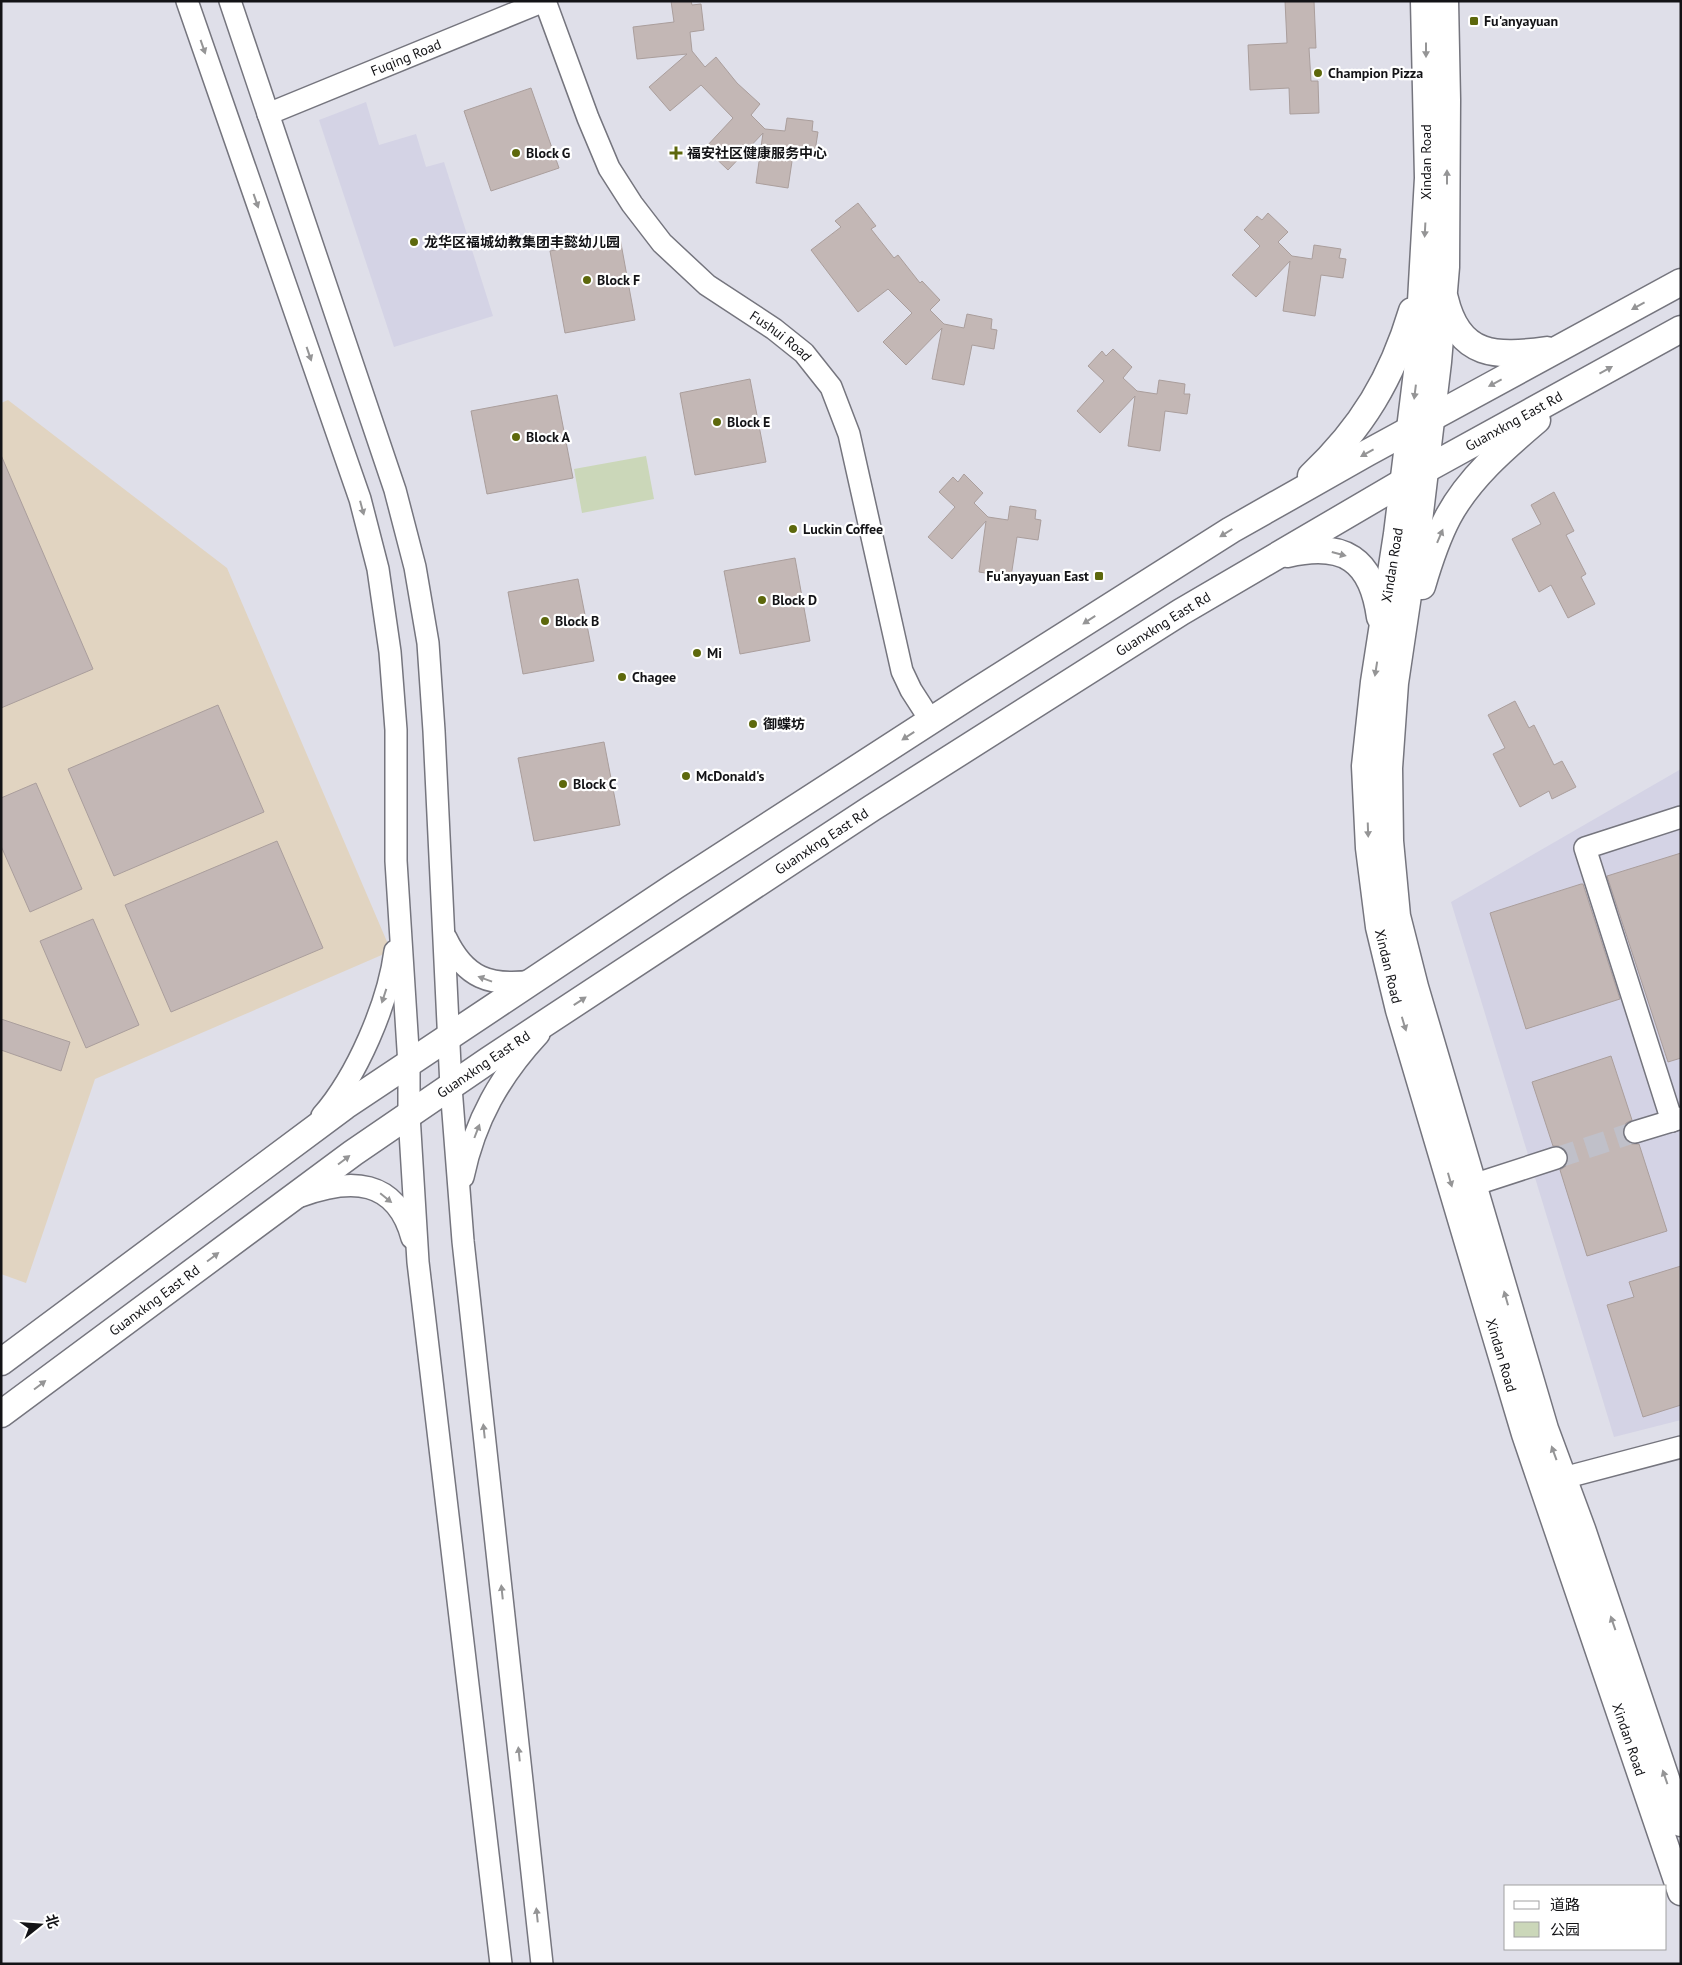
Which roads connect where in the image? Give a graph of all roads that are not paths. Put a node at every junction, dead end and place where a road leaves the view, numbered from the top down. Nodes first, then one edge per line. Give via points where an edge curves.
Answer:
1 (187, 1) edge
2 (230, 1) edge
3 (544, 1) edge
4 (1424, 1) edge
5 (1445, 1) edge
6 (268, 114) junction
7 (1423, 264) junction
8 (1681, 282) edge
9 (1444, 293) junction
10 (1681, 329) edge
11 (1567, 345) junction
12 (1576, 387) junction
13 (1421, 423) junction
14 (1414, 476) junction
15 (1288, 497) junction
16 (1274, 557) junction
17 (1382, 631) junction
18 (1395, 683) junction
19 (931, 721) junction
20 (1681, 818) edge
21 (400, 914) junction
22 (444, 934) junction
23 (533, 981) junction
24 (551, 1020) junction
25 (448, 1037) junction
26 (409, 1065) junction
27 (451, 1087) junction
28 (409, 1115) junction
29 (1676, 1119) edge
30 (1636, 1132) tunnel mouth
31 (308, 1134) junction
32 (1556, 1158) tunnel mouth
33 (1473, 1185) junction
34 (460, 1195) junction
35 (291, 1199) junction
36 (418, 1262) junction
37 (1, 1362) edge
38 (1, 1414) edge
39 (1681, 1447) edge
40 (1553, 1481) junction
41 (1681, 1824) edge
42 (1681, 1892) edge
43 (501, 1964) edge
44 (542, 1964) edge

1 -> 21 street via 360,499 378,569 390,652 396,730 396,861
2 - 6 street
3 - 6 street, Fuqing Road
3 - 19 street, Fushui Road via 609,168 632,204 662,243 708,285 804,353 831,388 849,434 902,671
4 -> 7 main road, Xindan Road via 1428,178
9 -> 5 main road, Xindan Road via 1447,176
6 - 22 street via 394,490 415,566 428,643
7 -> 13 main road, Xindan Road via 1417,372
7 - 15 main road via 1407,326 1390,371 1373,403 1338,447
8 -> 11 main road
9 - 11 main road via 1453,322 1465,338 1481,350 1508,354
9 - 13 main road, Xindan Road
12 -> 10 main road, Guanxkng East Rd
11 -> 13 main road
12 - 14 main road, Guanxkng East Rd
18 -> 12 main road via 1422,584 1449,516 1478,474
13 - 14 main road, Xindan Road
13 -> 15 main road
14 - 16 main road, Guanxkng East Rd
14 - 17 main road, Xindan Road
14 - 18 main road, Xindan Road
15 -> 19 main road
16 -> 17 main road via 1320,550 1354,558 1370,582
24 -> 16 main road, Guanxkng East Rd via 1073,679
17 -> 40 main road, Xindan Road via 1365,766 1369,848 1379,927 1399,1010 1526,1434
18 - 33 main road, Xindan Road via 1389,768 1390,841 1398,916 1415,987
19 -> 23 main road
20 - 29 street via 1584,848
21 - 26 street
21 -> 31 street via 392,967 367,1042 339,1094
23 -> 22 street via 503,983 478,976 456,958
22 - 25 street
23 - 25 main road
24 - 27 main road, Guanxkng East Rd
34 -> 24 street via 473,1142 494,1092
25 - 26 main road
25 - 27 street
26 - 28 street
26 - 31 main road
27 - 28 main road, Guanxkng East Rd
27 - 34 street
35 -> 28 main road, Guanxkng East Rd
28 - 36 street
29 - 30 street
31 - 37 main road
32 - 33 street
40 -> 33 main road, Xindan Road via 1545,1429
44 -> 34 street
35 -> 36 street via 344,1185 375,1189 404,1217
38 -> 35 main road, Guanxkng East Rd
36 - 43 street
39 - 40 street
41 -> 40 main road, Xindan Road via 1582,1529
40 - 42 main road, Xindan Road

